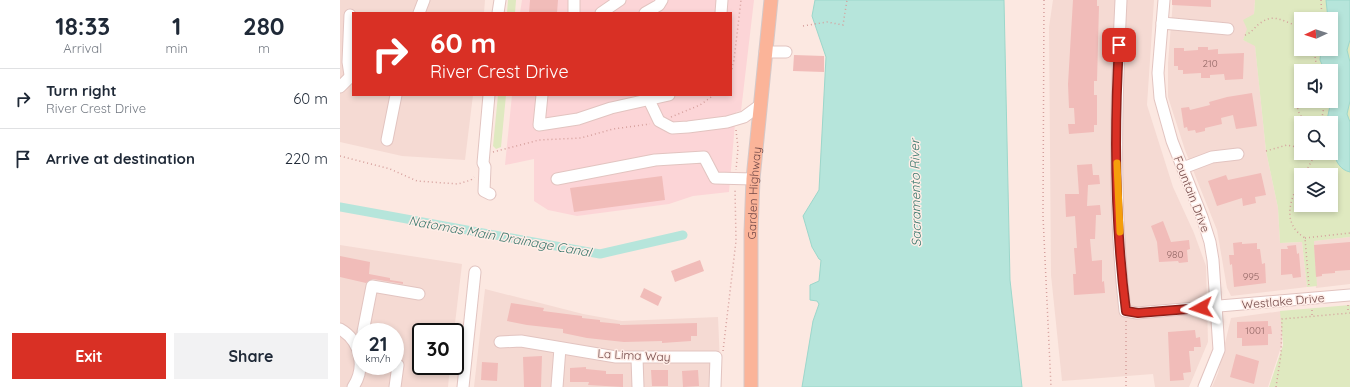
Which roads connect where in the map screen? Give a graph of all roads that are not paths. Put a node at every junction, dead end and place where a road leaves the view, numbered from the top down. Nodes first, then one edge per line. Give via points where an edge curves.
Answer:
1 (424, 0) edge
2 (500, 0) edge
3 (574, 0) edge
4 (620, 0) edge
5 (662, 0) edge
6 (722, 0) edge
7 (771, 0) edge
8 (1121, 0) edge
9 (1164, 0) edge
10 (418, 12) edge
11 (498, 12) edge
12 (574, 12) edge
13 (603, 12) edge
14 (647, 12) edge
15 (721, 12) edge
16 (350, 15) dead end
17 (1162, 23) junction
18 (1228, 29) dead end
19 (765, 52) junction
20 (786, 52) dead end
21 (352, 74) edge
22 (340, 87) edge
23 (396, 96) edge
24 (489, 96) edge
25 (542, 96) edge
26 (665, 96) edge
27 (649, 100) junction
28 (759, 106) junction
29 (387, 140) dead end
30 (1238, 154) dead end
31 (1183, 168) junction
32 (556, 179) dead end
33 (753, 179) junction
34 (490, 194) dead end
35 (475, 272) dead end
36 (420, 294) dead end
37 (1349, 300) edge
38 (1216, 306) junction
39 (365, 323) edge
40 (340, 329) edge
41 (352, 337) edge
42 (500, 342) dead end
43 (560, 348) junction
44 (637, 358) junction
45 (357, 375) edge
46 (397, 375) edge
47 (353, 387) edge
48 (395, 387) edge
49 (463, 387) edge
50 (557, 387) edge
51 (638, 387) edge
52 (715, 387) edge
53 (751, 387) edge
54 (1204, 387) edge

1 - 10 street
2 - 11 street
3 - 12 street
4 - 13 street
5 - 14 street via 659,5
6 - 15 street
7 - 19 main road, Garden Highway
8 - 38 street, Westlake Drive via 1116,150 1126,311 1138,313
9 - 17 street, Fountain Drive
16 - 21 street via 348,62
17 - 18 street
17 - 31 street, Fountain Drive via 1158,73 1160,98 1164,120
19 - 20 street
19 - 28 main road, Garden Highway
21 - 22 street
23 - 29 street
24 - 34 street via 482,163 485,167 484,191
25 - 27 street via 539,125 578,119 611,108
26 - 27 street
27 - 28 street via 659,121 672,128 727,122 744,117
28 - 33 main road, Garden Highway
30 - 31 street via 1212,157
31 - 38 street, Fountain Drive via 1210,242
32 - 33 street via 655,160 704,157 715,178
33 - 53 main road, Garden Highway
35 - 49 street
36 - 39 street via 372,286
37 - 38 street, Westlake Drive
38 - 54 street, Fountain Drive via 1220,350
40 - 41 street
42 - 43 street, La Lima Way via 521,341
43 - 44 street, La Lima Way
43 - 50 street
44 - 51 street
44 - 52 street, La Lima Way via 716,357
45 - 47 street
46 - 48 street

